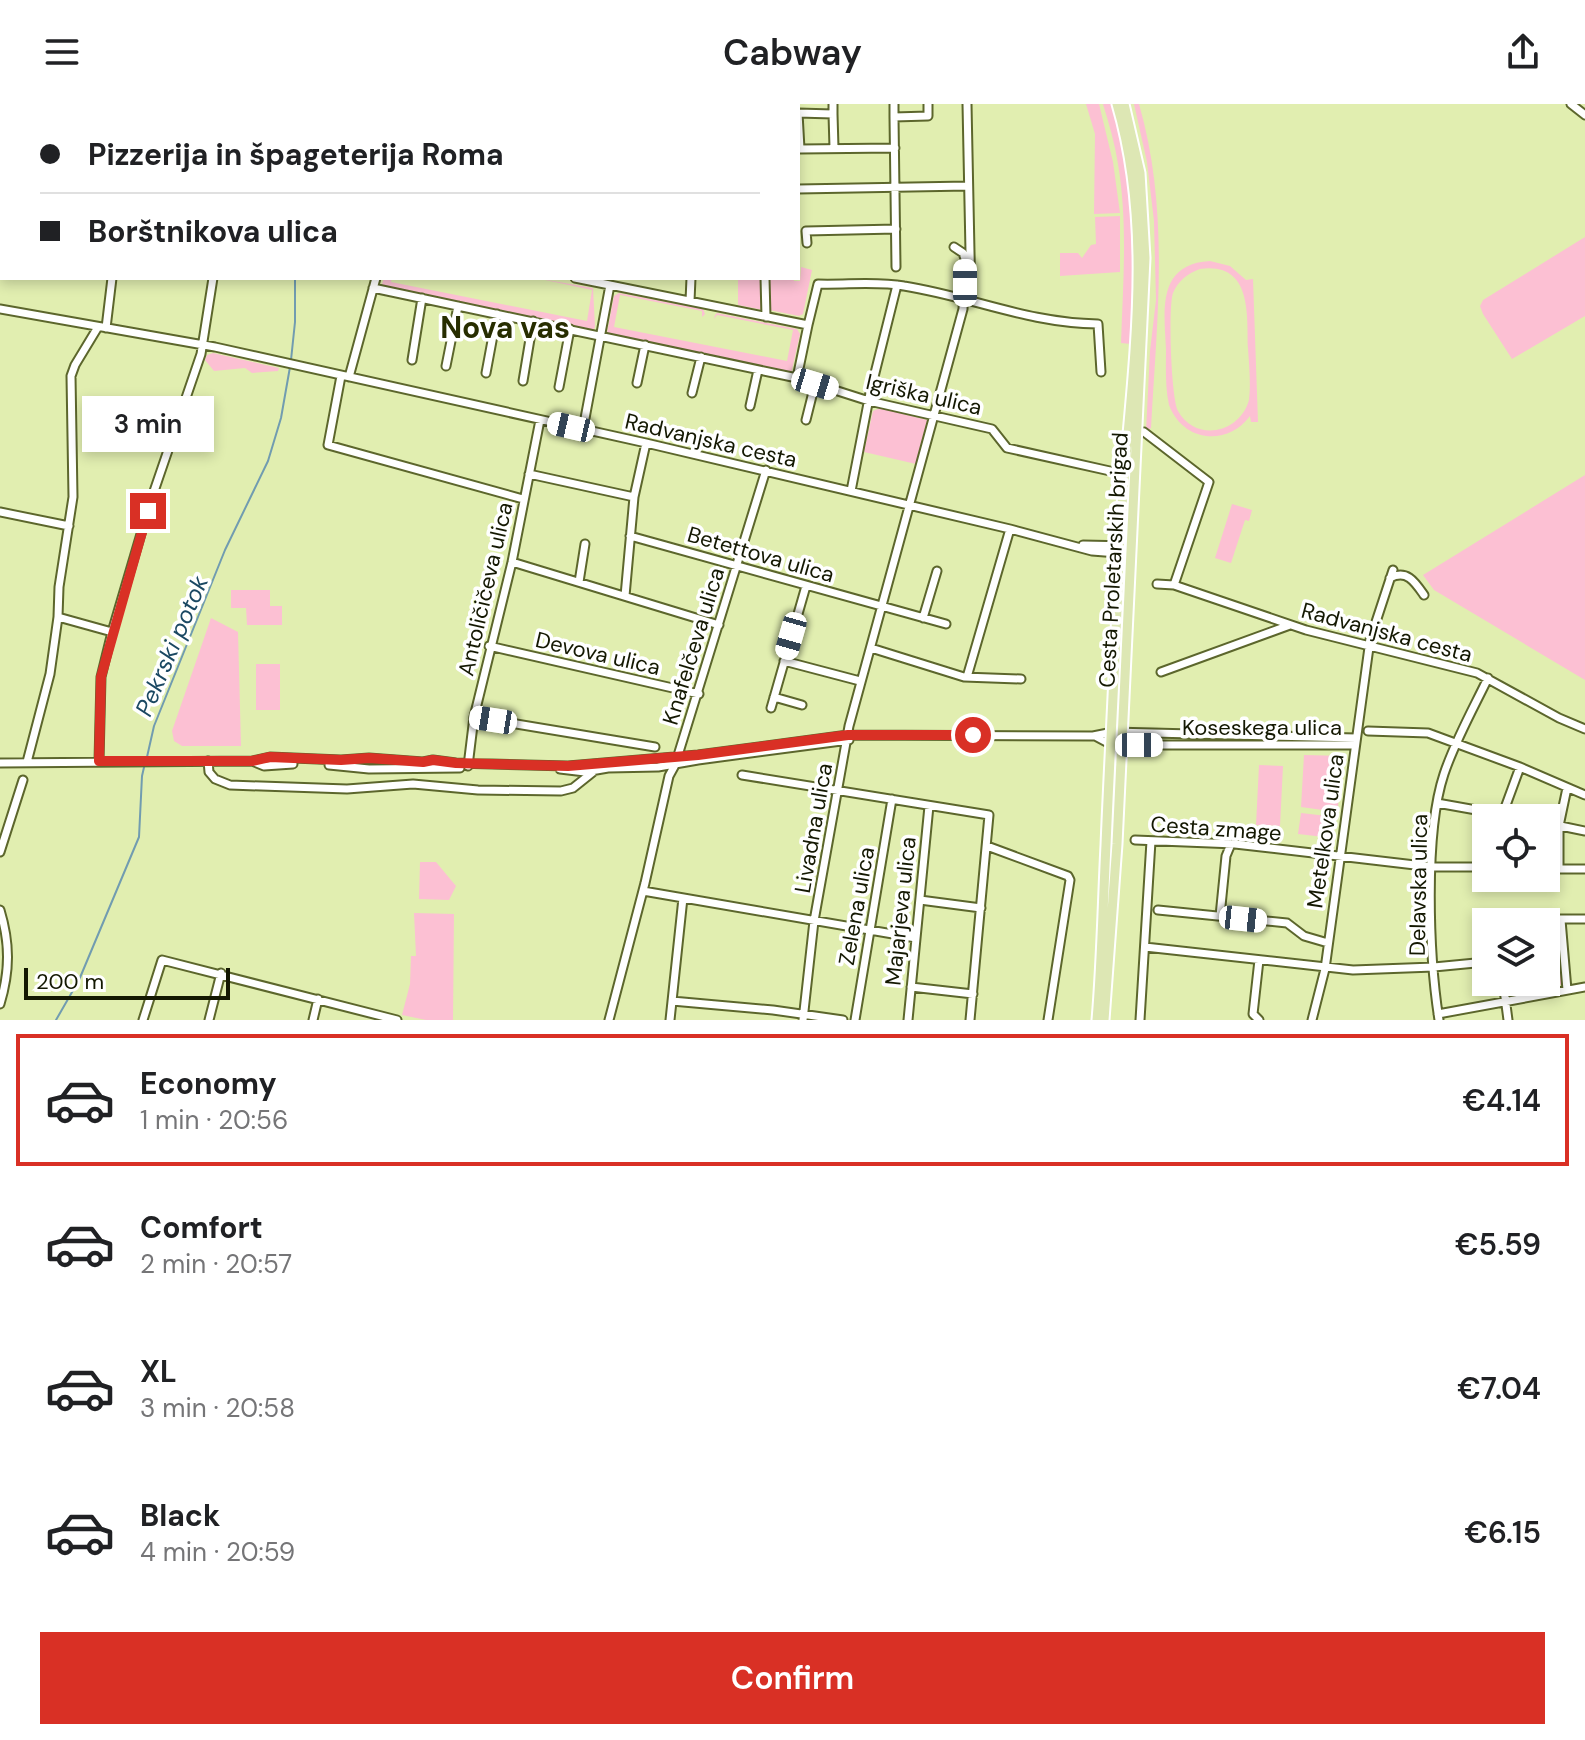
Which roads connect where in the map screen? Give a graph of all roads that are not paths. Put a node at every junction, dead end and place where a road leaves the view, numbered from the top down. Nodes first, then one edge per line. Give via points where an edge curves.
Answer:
1 (833, 104) edge
2 (894, 104) edge
3 (928, 104) edge
4 (967, 104) edge
5 (1117, 104) edge
6 (1124, 104) edge
7 (1571, 104) edge
8 (800, 113) edge
9 (833, 114) junction
10 (1585, 115) edge
11 (894, 117) junction
12 (834, 148) junction
13 (895, 148) junction
14 (800, 149) edge
15 (968, 186) junction
16 (895, 187) junction
17 (800, 189) edge
18 (896, 229) junction
19 (807, 243) dead end
20 (954, 247) dead end
21 (896, 267) dead end
22 (112, 280) edge
23 (213, 280) edge
24 (375, 280) edge
25 (597, 280) edge
26 (691, 280) edge
27 (765, 280) edge
28 (628, 284) edge
29 (610, 285) junction
30 (898, 285) junction
31 (373, 288) junction
32 (422, 298) junction
33 (967, 300) junction
34 (690, 301) junction
35 (458, 306) junction
36 (0, 309) edge
37 (497, 314) junction
38 (766, 317) junction
39 (533, 321) junction
40 (808, 325) junction
41 (102, 328) junction
42 (570, 329) junction
43 (601, 334) junction
44 (204, 345) junction
45 (645, 345) junction
46 (701, 357) junction
47 (412, 360) dead end
48 (446, 366) dead end
49 (758, 370) junction
50 (1101, 372) dead end
51 (486, 373) dead end
52 (345, 377) junction
53 (797, 378) junction
54 (523, 381) dead end
55 (637, 383) dead end
56 (815, 384) junction
57 (559, 387) dead end
58 (692, 393) dead end
59 (869, 401) junction
60 (750, 406) dead end
61 (934, 415) junction
62 (540, 420) junction
63 (806, 420) dead end
64 (583, 429) junction
65 (1144, 432) dead end
66 (646, 443) junction
67 (766, 470) junction
68 (1110, 471) dead end
69 (529, 474) junction
70 (851, 491) junction
71 (634, 497) junction
72 (523, 499) junction
73 (910, 506) junction
74 (0, 512) edge
75 (69, 526) junction
76 (1010, 529) junction
77 (630, 536) junction
78 (585, 544) dead end
79 (1125, 550) junction
80 (512, 562) junction
81 (737, 564) junction
82 (937, 571) dead end
83 (579, 582) junction
84 (1157, 584) dead end
85 (1174, 585) junction
86 (806, 586) junction
87 (1424, 595) dead end
88 (625, 596) junction
89 (881, 607) junction
90 (58, 617) junction
91 (923, 618) junction
92 (946, 624) dead end
93 (719, 625) junction
94 (1290, 625) junction
95 (112, 632) junction
96 (489, 646) junction
97 (1369, 646) junction
98 (871, 648) junction
99 (784, 661) junction
100 (1161, 672) dead end
101 (967, 677) junction
102 (1488, 678) junction
103 (1021, 679) dead end
104 (860, 681) junction
105 (699, 694) junction
106 (774, 697) junction
107 (802, 705) dead end
108 (771, 708) dead end
109 (474, 717) junction
110 (1585, 729) edge
111 (1368, 731) dead end
112 (1118, 732) junction
113 (1093, 736) junction
114 (847, 738) junction
115 (1355, 742) junction
116 (1116, 744) junction
117 (1458, 744) junction
118 (655, 747) dead end
119 (99, 761) junction
120 (208, 761) junction
121 (27, 762) junction
122 (676, 762) junction
123 (0, 763) edge
124 (468, 766) junction
125 (1520, 767) junction
126 (594, 771) junction
127 (742, 775) dead end
128 (23, 780) dead end
129 (1567, 788) junction
130 (838, 790) junction
131 (1585, 795) edge
132 (892, 799) junction
133 (1437, 803) junction
134 (1506, 804) edge
135 (929, 806) junction
136 (1472, 810) edge
137 (1560, 821) edge
138 (1560, 826) edge
139 (1585, 831) edge
140 (1135, 840) dead end
141 (1151, 841) junction
142 (1231, 844) junction
143 (987, 846) junction
144 (0, 852) edge
145 (1339, 856) junction
146 (1432, 867) junction
147 (1472, 867) edge
148 (1560, 869) edge
149 (1585, 869) edge
150 (643, 891) junction
151 (683, 898) junction
152 (920, 900) junction
153 (981, 908) junction
154 (0, 910) edge
155 (1158, 910) dead end
156 (1220, 916) junction
157 (1585, 919) edge
158 (1561, 920) joint
159 (814, 921) junction
160 (869, 930) junction
161 (916, 938) junction
162 (1328, 943) junction
163 (1145, 947) junction
164 (1259, 960) junction
165 (1472, 963) edge
166 (1434, 967) junction
167 (1325, 969) junction
168 (221, 973) junction
169 (911, 987) junction
170 (1585, 987) edge
171 (1567, 990) junction
172 (973, 994) junction
173 (1504, 996) edge
174 (318, 999) junction
175 (672, 1001) junction
176 (1504, 1001) junction
177 (0, 1004) edge
178 (804, 1017) edge
179 (1439, 1017) edge
180 (388, 1019) edge
181 (143, 1020) edge
182 (209, 1020) edge
183 (313, 1020) edge
184 (397, 1020) edge
185 (609, 1020) edge
186 (670, 1020) edge
187 (843, 1020) edge
188 (855, 1020) edge
189 (908, 1020) edge
190 (970, 1020) edge
191 (1048, 1020) edge
192 (1097, 1020) edge
193 (1104, 1020) edge
194 (1140, 1020) edge
195 (1259, 1020) edge
196 (1312, 1020) edge
197 (1508, 1020) edge

1 - 9 street
2 - 11 street
3 - 11 street via 928,116
4 - 15 street
5 - 79 main road, Cesta Proletarskih brigad via 1133,174 1138,240
6 - 79 main road, Cesta Proletarskih brigad via 1138,161 1145,231
7 - 10 street
8 - 9 street
9 - 12 street
11 - 13 street
12 - 13 street
12 - 14 street
13 - 16 street
15 - 16 street
15 - 33 street
16 - 17 street
16 - 18 street
18 - 19 street via 806,231
18 - 21 street
20 - 33 street via 964,256
22 - 41 street
23 - 44 street
24 - 31 street
25 - 29 street
26 - 34 street
27 - 38 street
28 - 29 street
28 - 34 street
29 - 43 street
30 - 33 street
30 - 40 street via 818,284
30 - 59 street
31 - 32 street, Igriška ulica
31 - 52 street
32 - 35 street, Igriška ulica
32 - 47 street
33 - 50 street via 1060,323 1098,324
33 - 61 street, Livadna ulica
34 - 38 street
35 - 37 street, Igriška ulica
35 - 48 street
36 - 41 street, Radvanjska cesta
37 - 39 street, Igriška ulica
37 - 51 street
38 - 40 street
39 - 42 street, Igriška ulica
39 - 54 street
40 - 53 street
41 - 44 street, Radvanjska cesta
41 - 75 street via 71,376
42 - 43 street, Igriška ulica
42 - 57 street
43 - 45 street, Igriška ulica
43 - 64 street
44 - 52 street, Radvanjska cesta
44 - 95 street
45 - 46 street, Igriška ulica
45 - 55 street
46 - 49 street, Igriška ulica
46 - 58 street
49 - 53 street, Igriška ulica
49 - 60 street
52 - 62 street, Radvanjska cesta
52 - 72 street via 328,445
53 - 56 street, Igriška ulica
56 - 59 street, Igriška ulica
56 - 63 street
59 - 61 street, Igriška ulica
59 - 70 street
61 - 68 street, Igriška ulica via 992,429 1007,448
61 - 73 street, Livadna ulica
62 - 64 street, Radvanjska cesta
62 - 69 street, Antoličičeva ulica
64 - 66 street, Radvanjska cesta
65 - 85 street via 1209,482
66 - 67 street, Radvanjska cesta
66 - 71 street
67 - 70 street, Radvanjska cesta
67 - 81 street, Knafelčeva ulica
69 - 71 street
69 - 72 street, Antoličičeva ulica
70 - 73 street, Radvanjska cesta
71 - 77 street
72 - 80 street, Antoličičeva ulica
73 - 76 street, Radvanjska cesta
73 - 89 street, Livadna ulica
74 - 75 street
75 - 90 street
76 - 79 street, Radvanjska cesta via 1092,551
76 - 101 street
77 - 81 street, Betettova ulica
77 - 88 street
78 - 83 street
79 - 112 main road, Cesta Proletarskih brigad
80 - 83 street
80 - 96 street, Antoličičeva ulica
81 - 86 street, Betettova ulica
81 - 93 street, Knafelčeva ulica
82 - 91 street
83 - 88 street
84 - 85 street, Radvanjska cesta
85 - 94 street, Radvanjska cesta
86 - 89 street, Betettova ulica
86 - 99 street
87 - 97 street, Metelkova ulica via 1406,575 1392,574
88 - 93 street
89 - 91 street, Betettova ulica
89 - 98 street, Livadna ulica
90 - 95 street
90 - 121 street via 50,674
91 - 92 street, Betettova ulica
93 - 105 street, Knafelčeva ulica
94 - 97 street, Radvanjska cesta
94 - 100 street
95 - 119 street via 101,677
96 - 105 street, Devova ulica
96 - 109 street, Antoličičeva ulica
97 - 102 street, Radvanjska cesta
97 - 115 street, Metelkova ulica
98 - 101 street
98 - 104 street, Livadna ulica
99 - 104 street
99 - 106 street
101 - 103 street
102 - 110 street, Radvanjska cesta
102 - 117 street, Delavska ulica
104 - 114 street, Livadna ulica
105 - 122 street, Knafelčeva ulica
106 - 107 street
106 - 108 street
109 - 118 street
109 - 124 street, Antoličičeva ulica
111 - 117 street, Koseskega ulica via 1428,733
112 - 113 street, Koseskega ulica
112 - 115 street, Koseskega ulica
112 - 116 main road, Cesta Proletarskih brigad
113 - 114 street
113 - 116 street
114 - 122 street
114 - 130 street, Livadna ulica
115 - 116 street, Koseskega ulica
115 - 145 street, Metelkova ulica
116 - 192 main road, Cesta Proletarskih brigad
116 - 193 main road, Cesta Proletarskih brigad via 1117,844
117 - 125 street, Koseskega ulica
117 - 133 street, Delavska ulica
119 - 120 street
119 - 121 street
120 - 124 street via 369,758
120 - 126 street via 215,779 258,787 413,784 561,791
121 - 123 street
122 - 124 street
122 - 126 street
122 - 150 street, Knafelčeva ulica
124 - 126 street
125 - 129 street, Koseskega ulica
125 - 134 street
127 - 130 street
128 - 144 street
129 - 131 street, Koseskega ulica
129 - 137 street
130 - 132 street
130 - 159 street, Livadna ulica
132 - 135 street
132 - 160 street, Zelena ulica
133 - 136 street, Delavska ulica
133 - 146 street, Delavska ulica
135 - 143 street via 989,815
135 - 152 street, Majarjeva ulica
138 - 139 street
140 - 141 street, Cesta zmage
141 - 142 street, Cesta zmage
141 - 163 street
142 - 145 street, Cesta zmage
142 - 156 street
143 - 153 street
143 - 191 street via 1070,880
145 - 146 street, Cesta zmage
145 - 162 street, Metelkova ulica
146 - 147 street, Cesta zmage
146 - 166 street, Delavska ulica
148 - 149 street
150 - 151 street
150 - 185 street, Knafelčeva ulica
151 - 159 street
151 - 175 street
152 - 153 street
152 - 161 street, Majarjeva ulica
153 - 172 street
154 - 177 street via 8,959
155 - 156 street
156 - 162 street via 1287,923 1304,936
157 - 158 street
158 - 171 street
159 - 160 street
159 - 178 street, Livadna ulica
160 - 161 street
160 - 188 street, Zelena ulica
161 - 169 street, Majarjeva ulica
162 - 167 street, Metelkova ulica
163 - 164 street
163 - 194 street
164 - 167 street
164 - 195 street via 1253,1014
165 - 166 street, Delavska ulica
166 - 167 street
166 - 179 street, Delavska ulica
167 - 196 street, Metelkova ulica
168 - 174 street
168 - 181 street via 162,960
168 - 182 street
169 - 172 street
169 - 189 street, Majarjeva ulica
170 - 171 street
171 - 176 street
172 - 190 street
173 - 176 street
174 - 180 street
174 - 183 street
175 - 178 street
175 - 186 street
176 - 179 street
176 - 197 street
178 - 187 street
180 - 184 street

